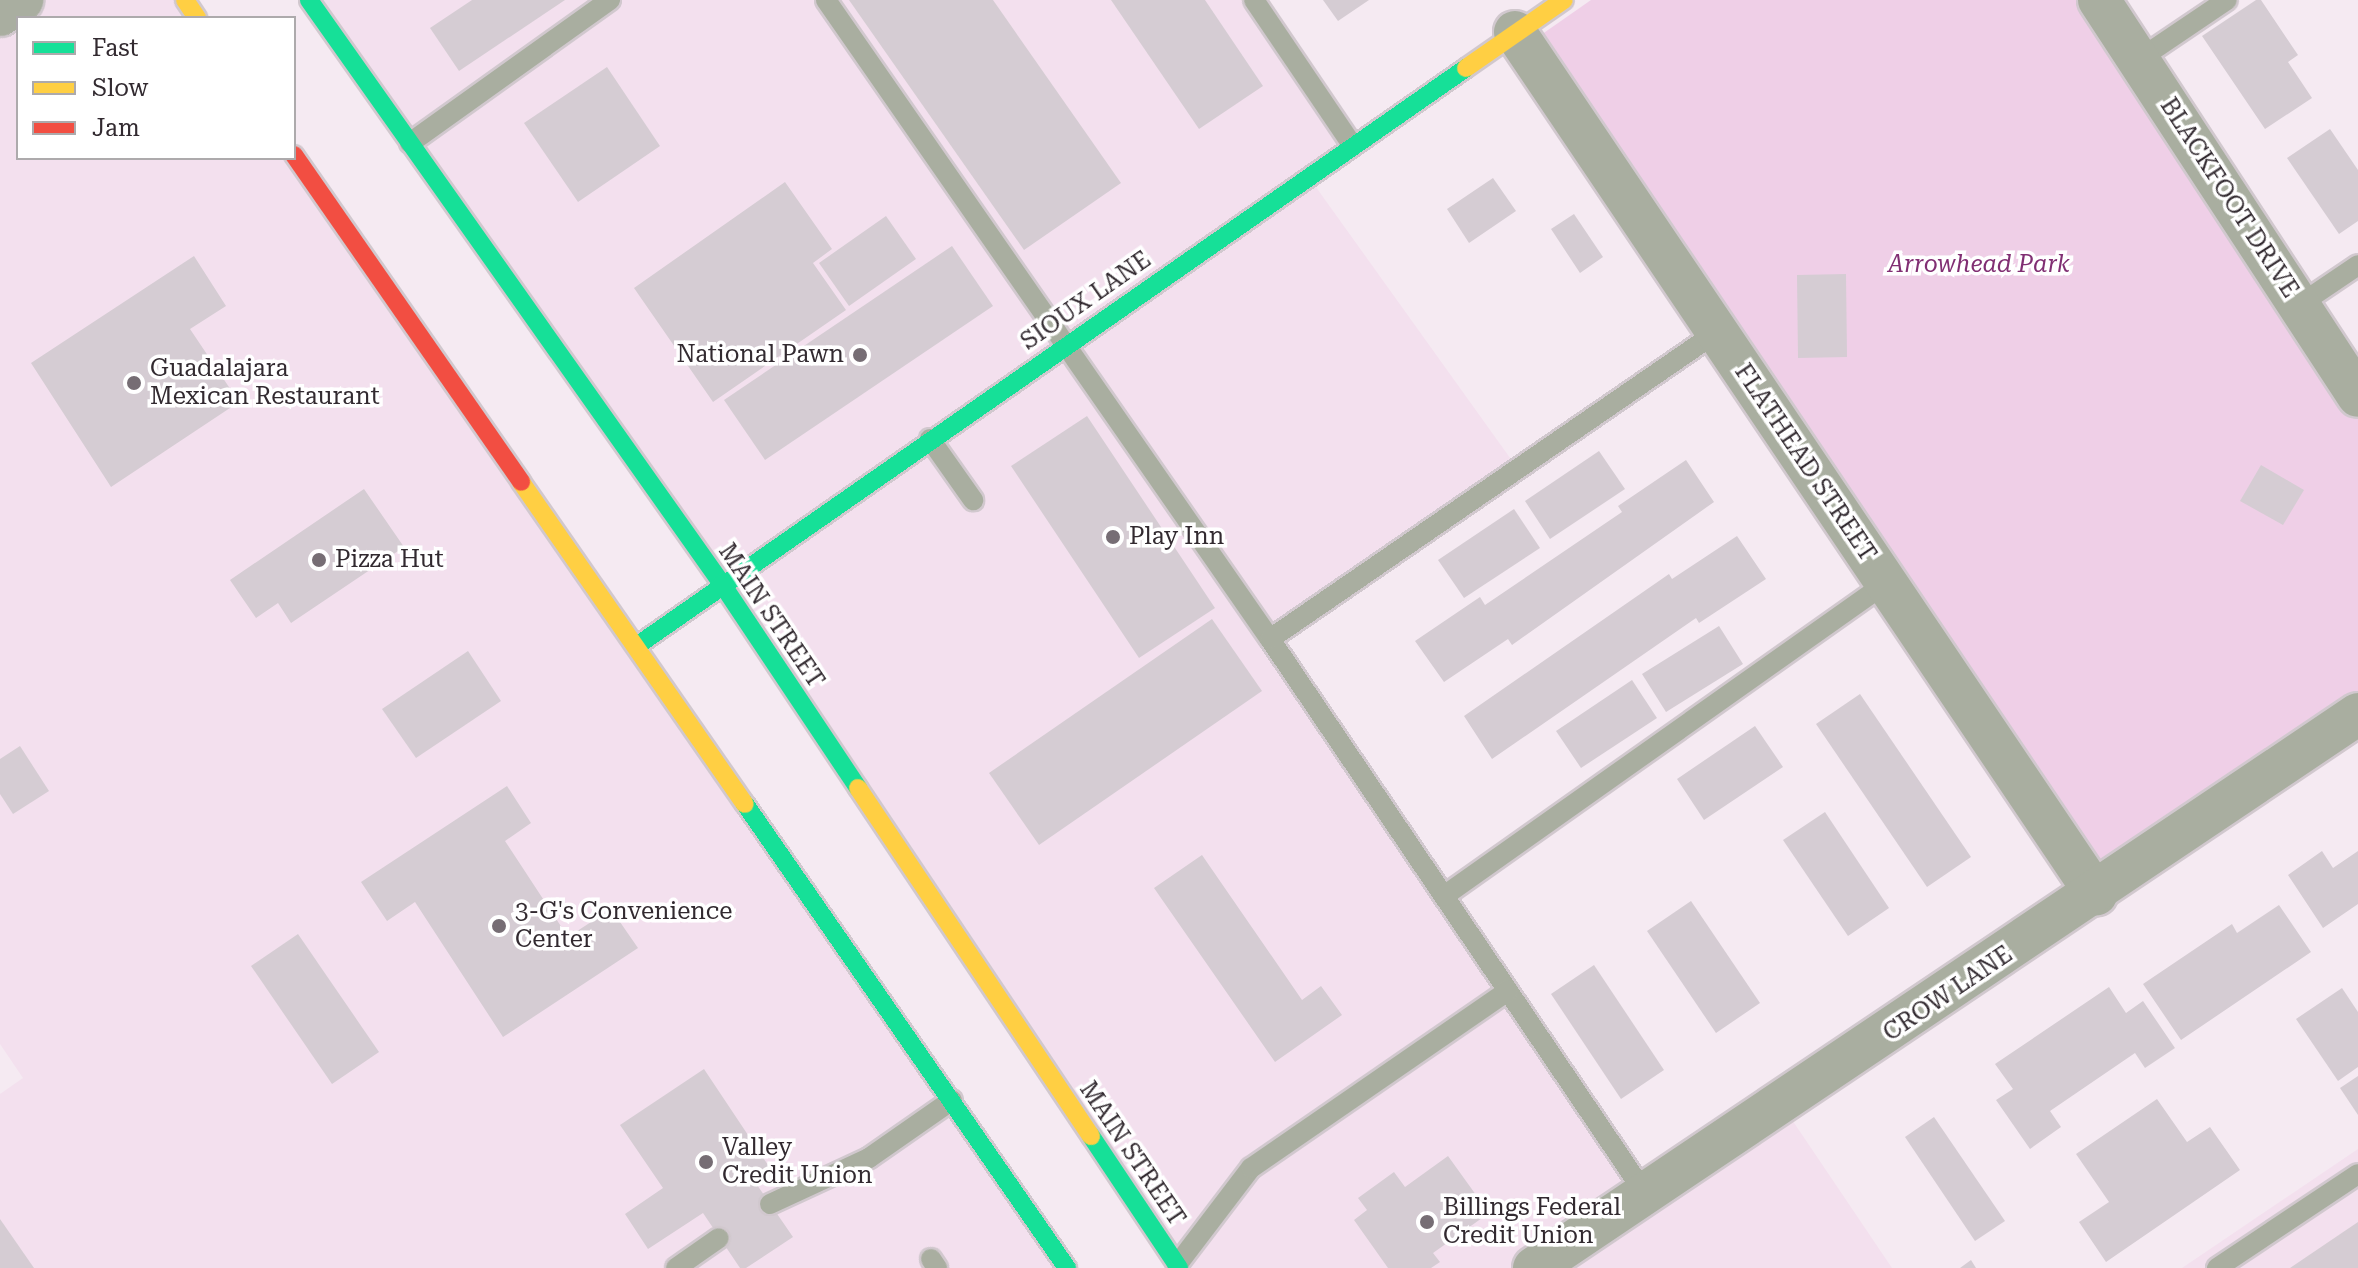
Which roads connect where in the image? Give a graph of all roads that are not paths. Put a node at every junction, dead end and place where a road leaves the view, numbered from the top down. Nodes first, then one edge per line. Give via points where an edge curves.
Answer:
1 (22, 0) edge
2 (309, 0) edge
3 (610, 0) edge
4 (826, 0) edge
5 (1254, 0) edge
6 (1564, 0) edge
7 (2099, 0) edge
8 (2227, 0) edge
9 (0, 15) edge
10 (1515, 32) junction
11 (2138, 60) junction
12 (410, 143) junction
13 (1352, 145) junction
14 (296, 158) edge
15 (2358, 265) edge
16 (2299, 305) junction
17 (1717, 332) junction
18 (1064, 346) junction
19 (2358, 396) edge
20 (930, 439) junction
21 (973, 500) dead end
22 (1886, 583) junction
23 (722, 584) junction
24 (1270, 639) junction
25 (638, 645) junction
26 (2358, 714) edge
27 (2096, 894) junction
28 (1444, 896) junction
29 (1508, 991) junction
30 (952, 1100) junction
31 (2358, 1174) edge
32 (1646, 1195) junction
33 (770, 1204) dead end
34 (719, 1238) dead end
35 (1178, 1266) edge
36 (676, 1268) edge
37 (1067, 1268) edge
38 (1534, 1268) edge
39 (2217, 1268) edge

1 - 9 street
2 - 12 main road, MAIN STREET
3 - 12 lane
4 - 18 lane
5 - 13 lane
6 - 10 main road, SIOUX LANE
7 - 11 street, BLACKFOOT DRIVE
8 - 11 lane
10 - 13 main road, SIOUX LANE
10 - 17 street, FLATHEAD STREET
11 - 16 street, BLACKFOOT DRIVE
12 - 23 main road, MAIN STREET
13 - 18 main road, SIOUX LANE
14 - 25 main road
15 - 16 lane
16 - 19 street, BLACKFOOT DRIVE
17 - 22 street, FLATHEAD STREET
17 - 24 lane
18 - 20 main road, SIOUX LANE
18 - 24 lane
20 - 21 lane
20 - 23 main road, SIOUX LANE
22 - 27 street, FLATHEAD STREET
22 - 28 lane
23 - 25 main road, SIOUX LANE
23 - 35 main road, MAIN STREET
24 - 28 lane
25 - 30 main road
26 - 27 street, CROW LANE
27 - 32 street, CROW LANE
28 - 29 lane
29 - 32 lane
29 - 35 lane via 1251,1168
30 - 33 lane via 869,1158
30 - 37 main road
31 - 39 lane
32 - 38 street, CROW LANE
34 - 36 lane

